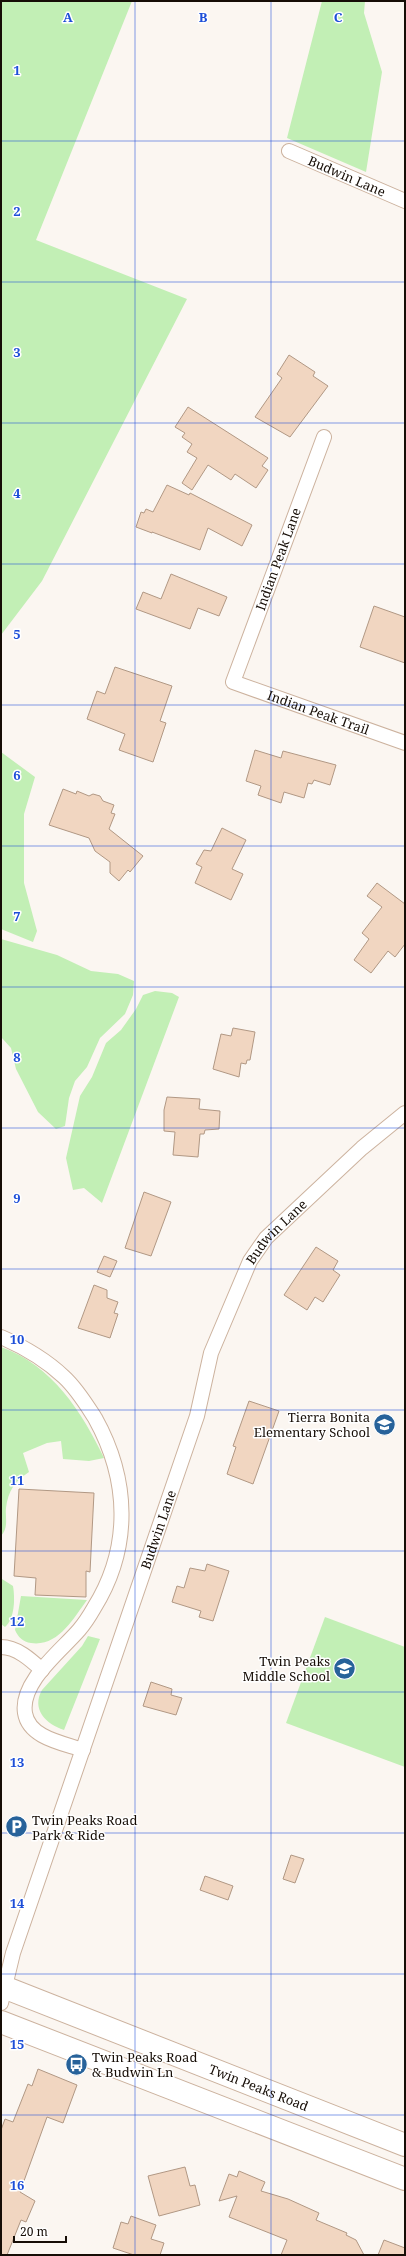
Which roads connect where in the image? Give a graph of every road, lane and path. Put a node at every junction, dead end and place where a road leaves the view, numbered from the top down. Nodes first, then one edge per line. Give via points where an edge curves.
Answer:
1 (289, 151) dead end
2 (405, 201) edge
3 (324, 437) dead end
4 (233, 682) joint
5 (405, 742) edge
6 (405, 1114) edge
7 (1, 1337) edge
8 (1, 1646) edge
9 (42, 1670) junction
10 (83, 1750) junction
11 (2, 1992) edge
12 (1, 2022) edge
13 (405, 2145) edge
14 (405, 2179) edge

1 - 2 street, Budwin Lane
3 - 4 street, Indian Peak Lane
4 - 5 street, Indian Peak Trail
6 - 10 street, Budwin Lane via 362,1148 277,1226 250,1261 211,1353 197,1416
7 - 9 street via 45,1361 65,1377 79,1393 112,1452 121,1500 119,1546 109,1580 81,1629
8 - 9 street via 30,1658
9 - 10 street via 28,1691 25,1713 27,1722 40,1735
10 - 11 street, Budwin Lane
11 - 13 main road, Twin Peaks Road
12 - 14 main road

